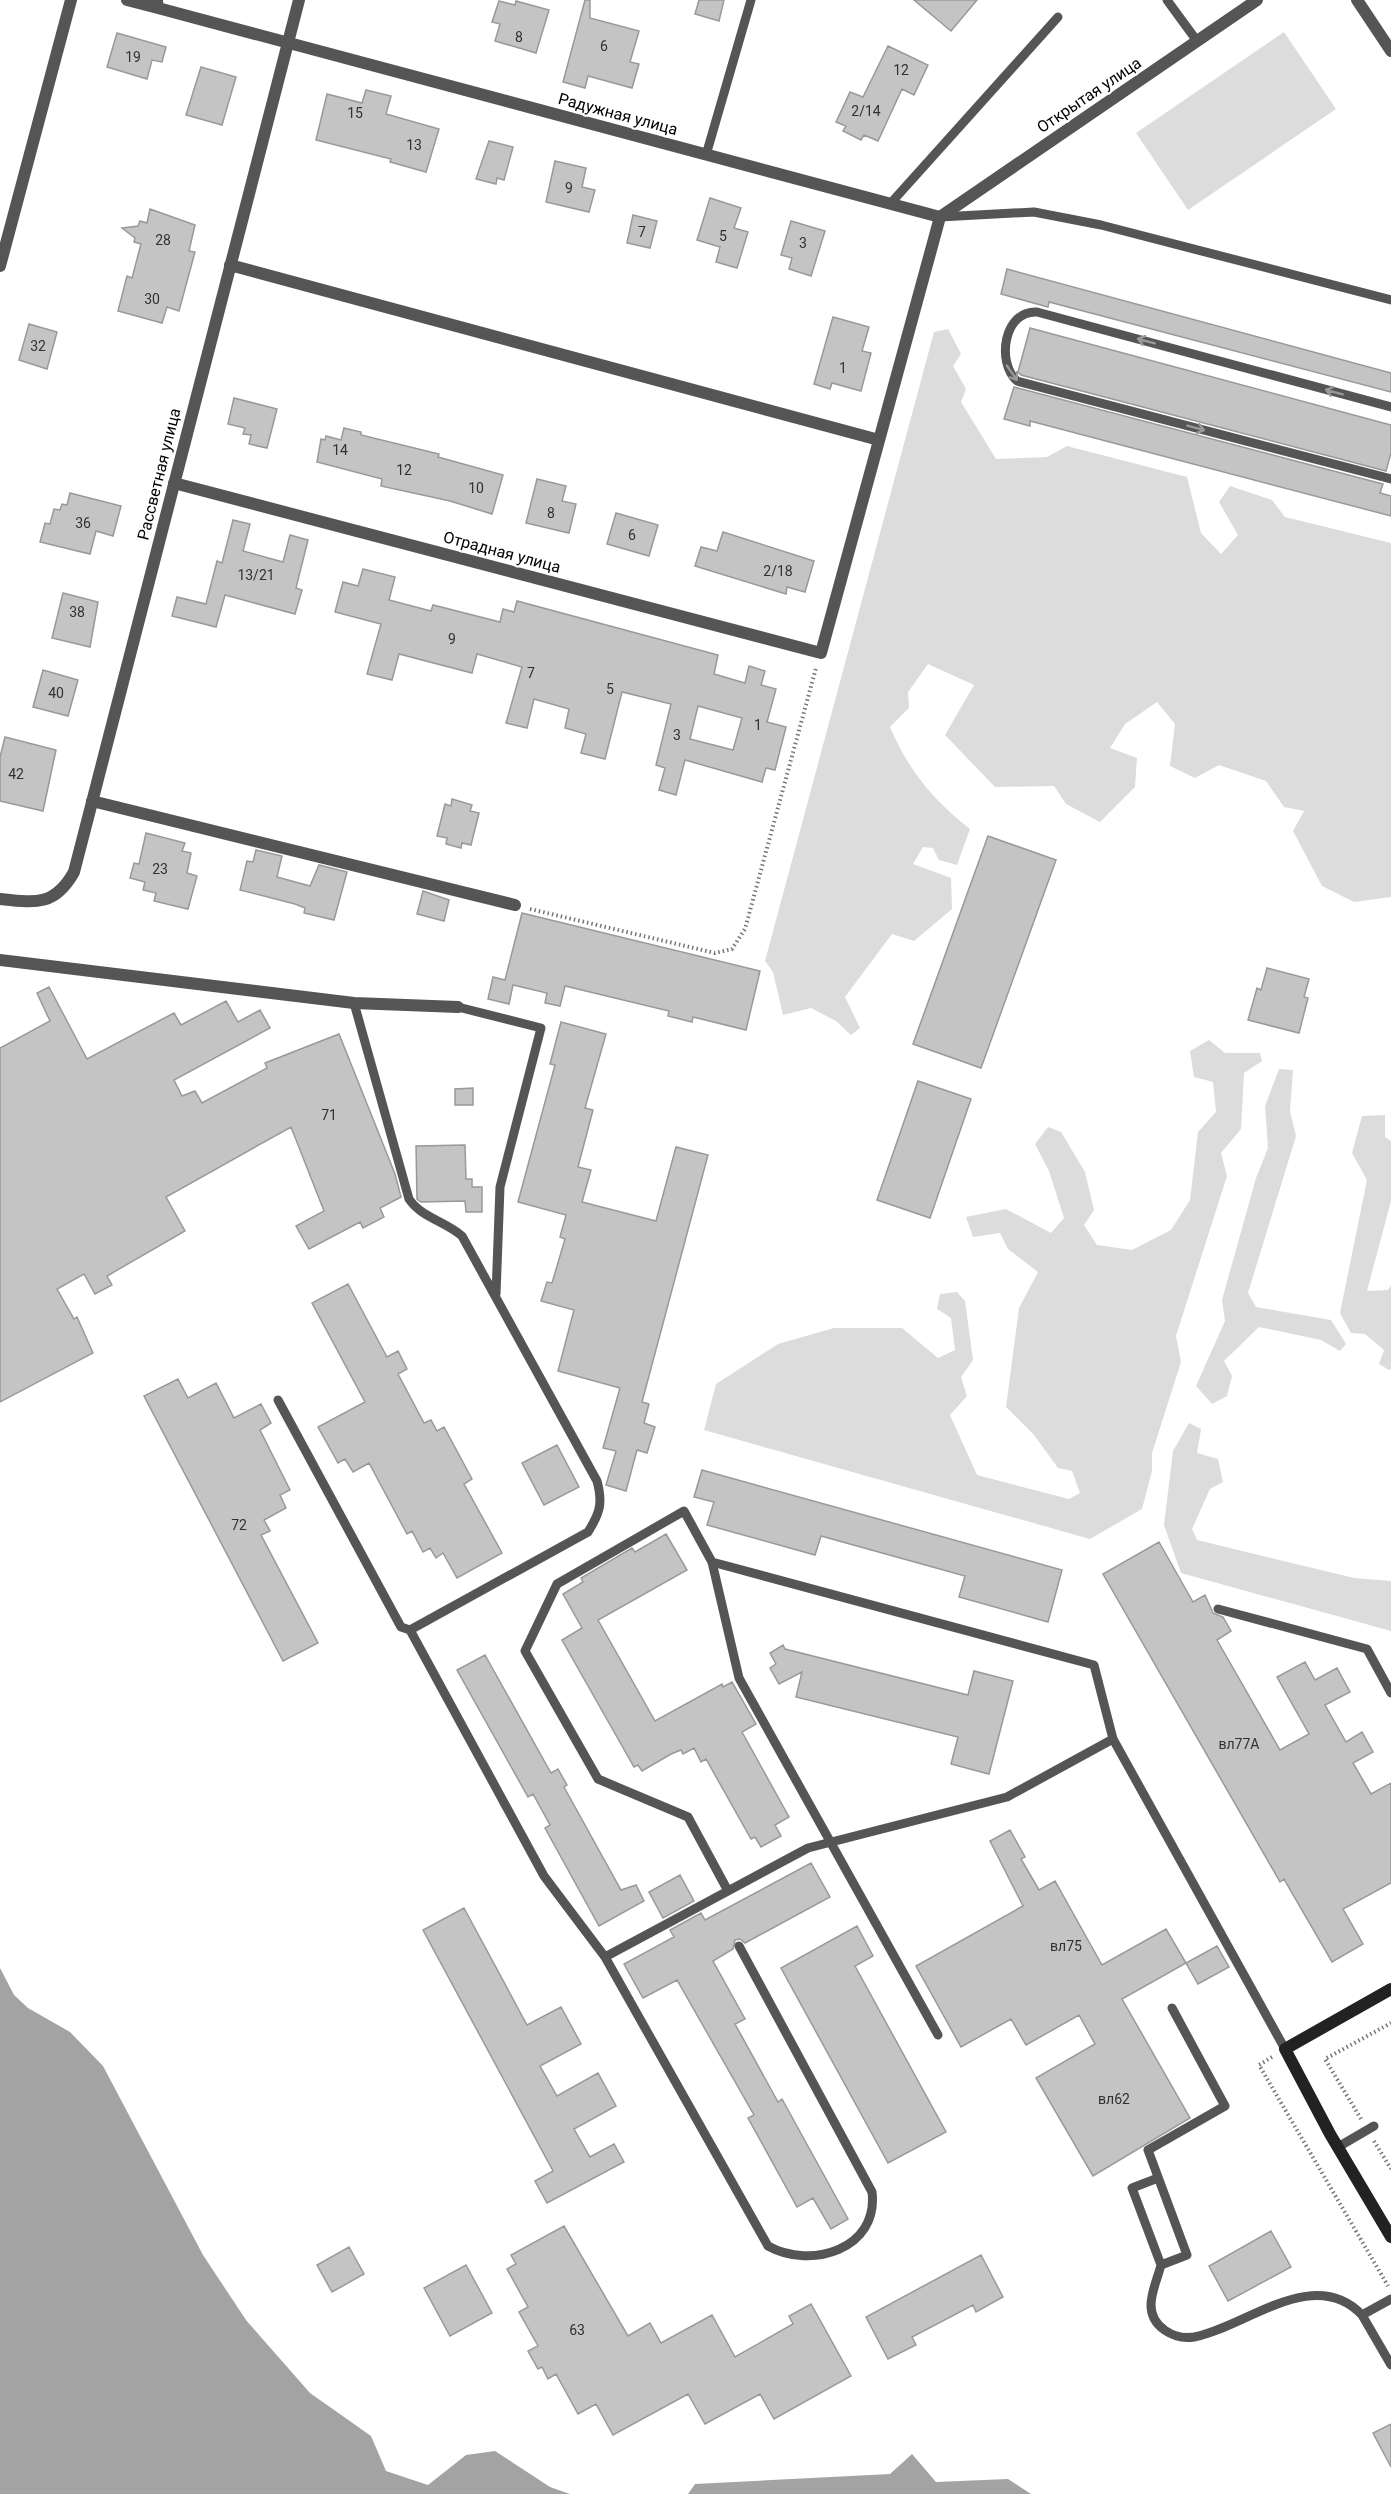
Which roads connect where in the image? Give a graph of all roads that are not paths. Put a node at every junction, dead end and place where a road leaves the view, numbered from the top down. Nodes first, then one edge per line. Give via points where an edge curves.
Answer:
1 (71, 0) edge
2 (128, 0) edge
3 (299, 0) edge
4 (751, 0) edge
5 (1167, 0) edge
6 (1257, 0) edge
7 (1357, 0) edge
8 (157, 4) edge
9 (1058, 17) dead end
10 (1197, 41) junction
11 (288, 43) junction
12 (1391, 51) edge
13 (706, 155) junction
14 (890, 204) junction
15 (940, 217) junction
16 (230, 265) junction
17 (0, 266) edge
18 (1391, 300) edge
19 (1391, 407) edge
20 (879, 440) junction
21 (1391, 479) edge
22 (174, 483) junction
23 (92, 801) junction
24 (0, 899) edge
25 (515, 905) road end
26 (0, 960) edge
27 (354, 1003) junction
28 (458, 1007) joint
29 (496, 1295) junction
30 (278, 1400) dead end
31 (712, 1562) junction
32 (1218, 1609) dead end
33 (410, 1630) junction
34 (1391, 1693) edge
35 (1113, 1739) junction
36 (831, 1842) junction
37 (728, 1891) junction
38 (739, 1946) dead end
39 (605, 1957) junction
40 (1391, 1989) edge
41 (1172, 2008) dead end
42 (938, 2035) dead end
43 (1285, 2049) junction
44 (1371, 2127) road end
45 (1338, 2147) junction
46 (1158, 2178) junction
47 (1391, 2237) edge
48 (1161, 2265) junction
49 (1391, 2299) edge
50 (1362, 2315) junction
51 (1391, 2365) edge

1 - 17 street
2 - 8 street, Радужная улица
3 - 11 street, Рассветная улица
4 - 13 lane
5 - 10 lane
6 - 10 street, Открытая улица
7 - 12 street
8 - 11 street, Радужная улица
9 - 14 lane
10 - 15 street, Открытая улица
11 - 13 street, Радужная улица
11 - 16 street, Рассветная улица
13 - 14 street, Радужная улица
14 - 15 street, Радужная улица
15 - 18 lane via 1034,212 1101,225
15 - 20 street
16 - 20 street
16 - 22 street, Рассветная улица
19 -> 21 lane via 1037,312 1028,312 1015,321 1005,350 1007,367 1017,381
20 - 22 street, Отрадная улица via 821,653
22 - 23 street, Рассветная улица
23 - 24 street, Рассветная улица via 74,872 64,890 51,898 27,902
23 - 25 street
26 - 27 street
27 - 28 street
27 - 29 lane via 409,1199 424,1215 451,1226 462,1236
28 - 29 lane via 541,1028 500,1187
29 - 33 lane via 597,1481 602,1499 599,1515 588,1532
30 - 33 lane via 401,1628
31 - 35 lane via 1095,1665
31 - 36 lane via 739,1678
31 - 37 lane via 684,1511 557,1584 525,1651 598,1779 688,1817
32 - 34 lane via 1367,1649
33 - 39 lane via 543,1876
35 - 36 lane via 1007,1797
35 - 43 lane
36 - 37 lane via 807,1848
36 - 42 lane
37 - 39 lane
38 - 39 lane via 872,2192 871,2214 859,2236 826,2254 791,2256 768,2246
40 - 43 street
41 - 46 lane via 1225,2106 1148,2150
43 - 45 street
44 - 45 lane
45 - 47 street
46 - 48 lane via 1132,2188
46 - 48 lane via 1187,2255
48 - 50 lane via 1151,2308 1156,2322 1174,2336 1195,2337 1280,2302 1313,2297 1346,2303
49 - 50 lane
50 - 51 lane

